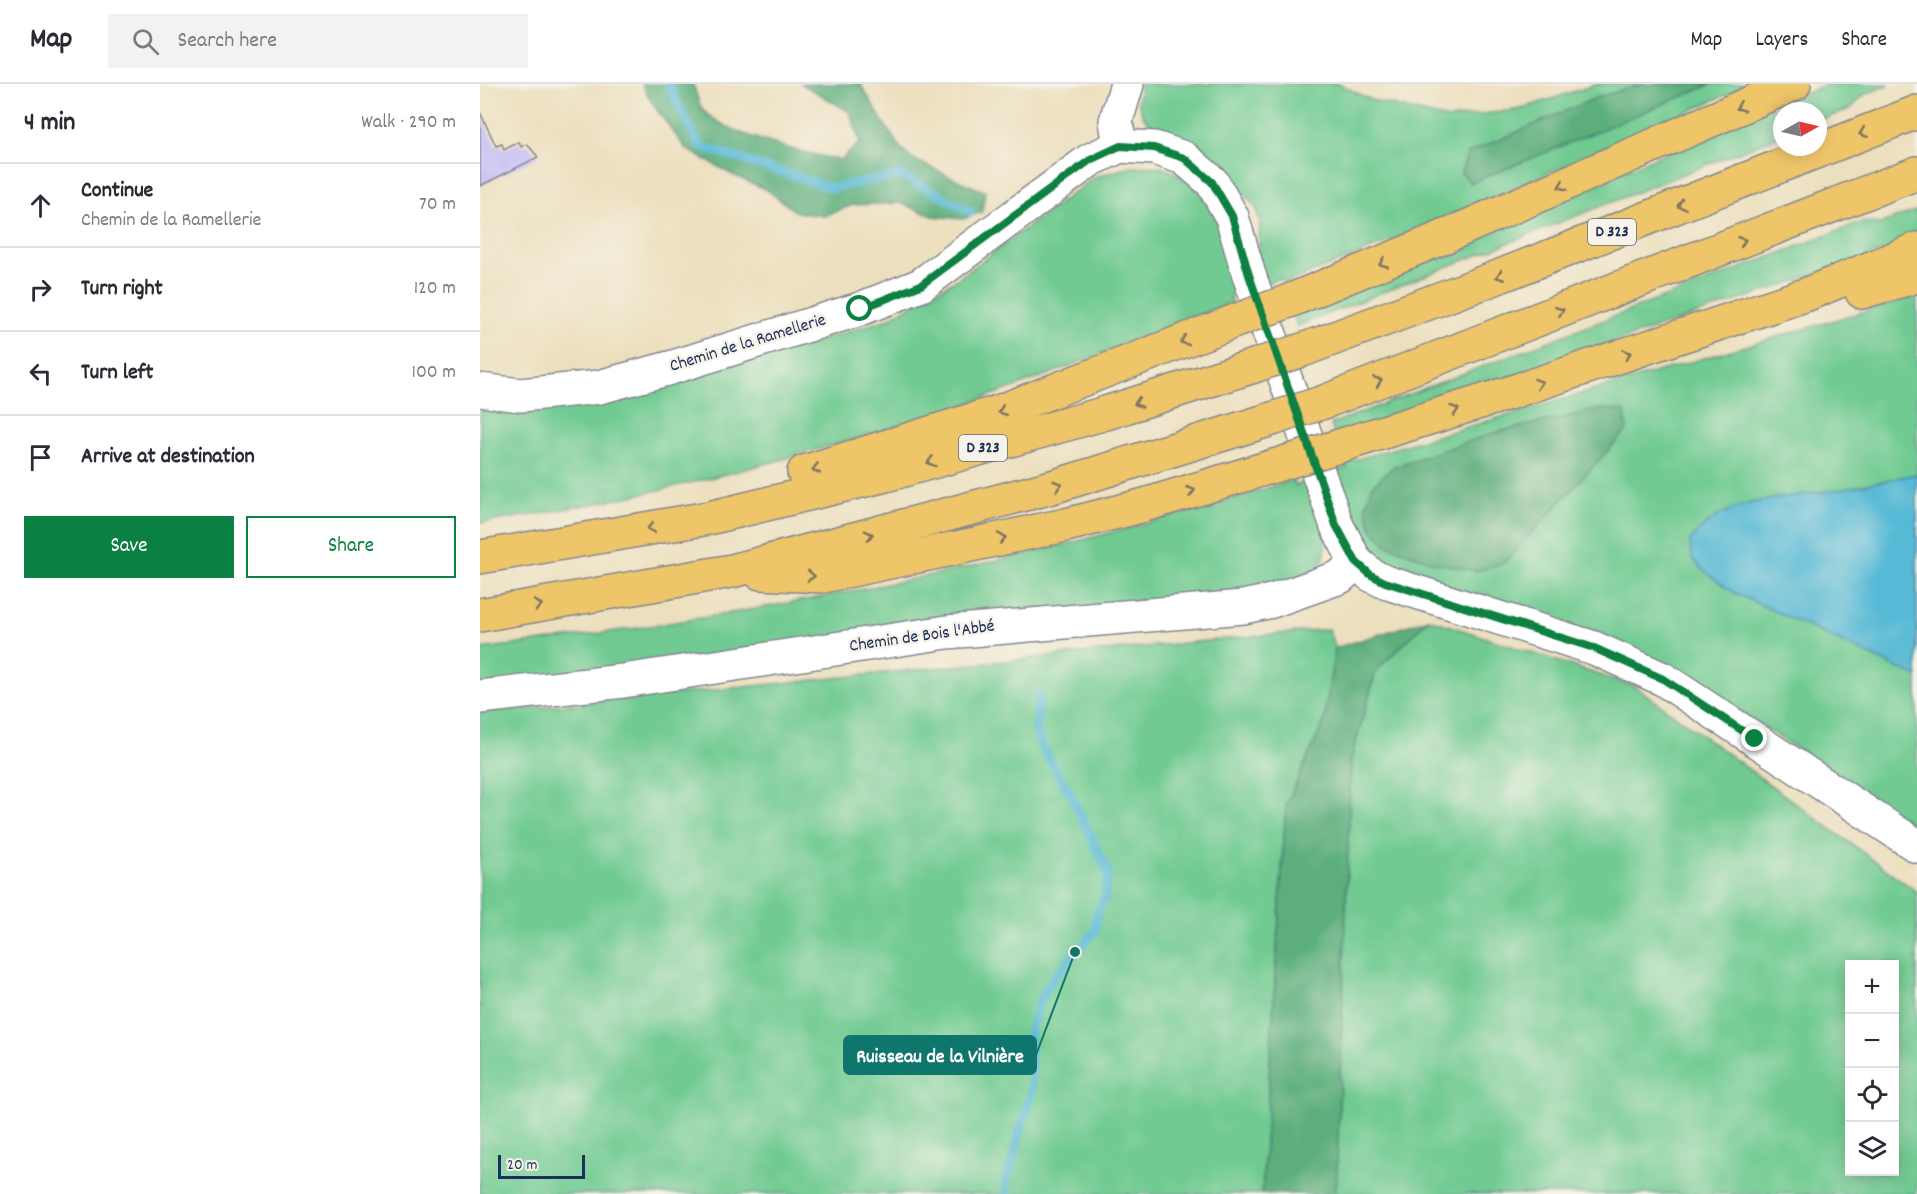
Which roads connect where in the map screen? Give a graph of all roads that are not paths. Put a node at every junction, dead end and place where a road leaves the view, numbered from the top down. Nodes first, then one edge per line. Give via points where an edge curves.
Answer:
1 (1127, 84) edge
2 (1794, 84) edge
3 (1917, 112) edge
4 (1120, 146) junction
5 (1917, 173) edge
6 (1917, 249) edge
7 (1917, 276) edge
8 (1805, 295) junction
9 (480, 390) edge
10 (709, 518) junction
11 (480, 557) edge
12 (1356, 562) junction
13 (732, 571) junction
14 (480, 615) edge
15 (480, 697) edge
16 (1917, 846) edge

1 - 4 street via 1116,121
2 -> 10 highway, bridge via 1289,301 998,412 772,480
3 -> 10 highway, D 323, bridge via 1305,349 1106,413 886,475
4 - 9 street, Chemin de la Ramellerie via 1090,160 921,285 860,309 599,387 521,395
4 - 12 street via 1154,148 1184,158 1212,182 1232,216 1323,488 1345,545
13 -> 5 highway, bridge via 1052,487 1324,402
6 - 8 highway
7 - 8 highway via 1824,304
13 -> 8 highway, bridge via 823,576 1141,506 1506,394
10 -> 11 highway, D 323
12 - 15 street, Chemin de Bois l'Abbé via 1340,577 1244,607 947,632 622,681
12 - 16 street via 1385,582 1594,648 1663,679
14 -> 13 highway

